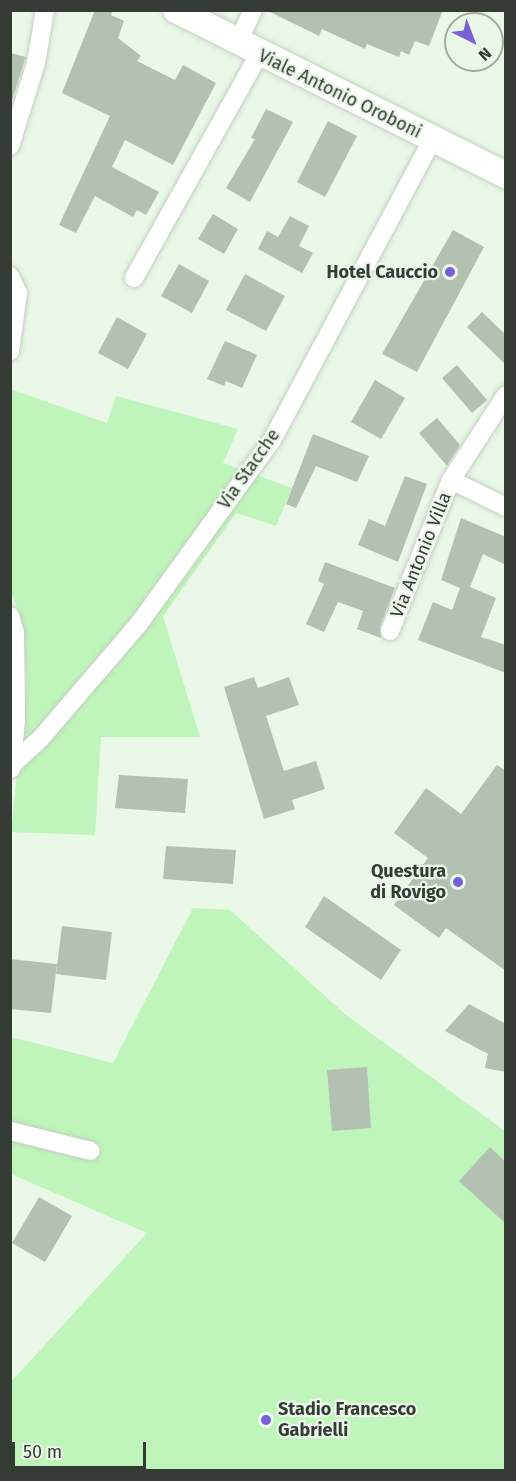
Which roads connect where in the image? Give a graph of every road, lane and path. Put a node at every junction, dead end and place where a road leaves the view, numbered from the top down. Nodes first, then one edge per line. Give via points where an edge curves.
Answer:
1 (45, 10) edge
2 (176, 10) edge
3 (253, 10) edge
4 (248, 48) junction
5 (433, 139) junction
6 (10, 146) edge
7 (506, 175) edge
8 (10, 276) edge
9 (134, 278) dead end
10 (10, 351) edge
11 (506, 395) edge
12 (451, 480) junction
13 (506, 507) edge
14 (10, 616) edge
15 (390, 631) dead end
16 (12, 767) edge
17 (10, 1131) edge
18 (91, 1151) dead end

1 - 6 street via 36,63
2 - 4 street, Viale Antonio Oroboni
3 - 4 street
4 - 5 street, Viale Antonio Oroboni
4 - 9 street
5 - 7 street, Viale Antonio Oroboni
5 - 16 street, Via Stacche via 272,440 138,625
8 - 10 street via 18,293
11 - 12 street, Via Antonio Villa
12 - 13 street, Via Antonio Villa
12 - 15 street, Via Antonio Villa
14 - 16 street, Via Stacche via 15,632
17 - 18 street

